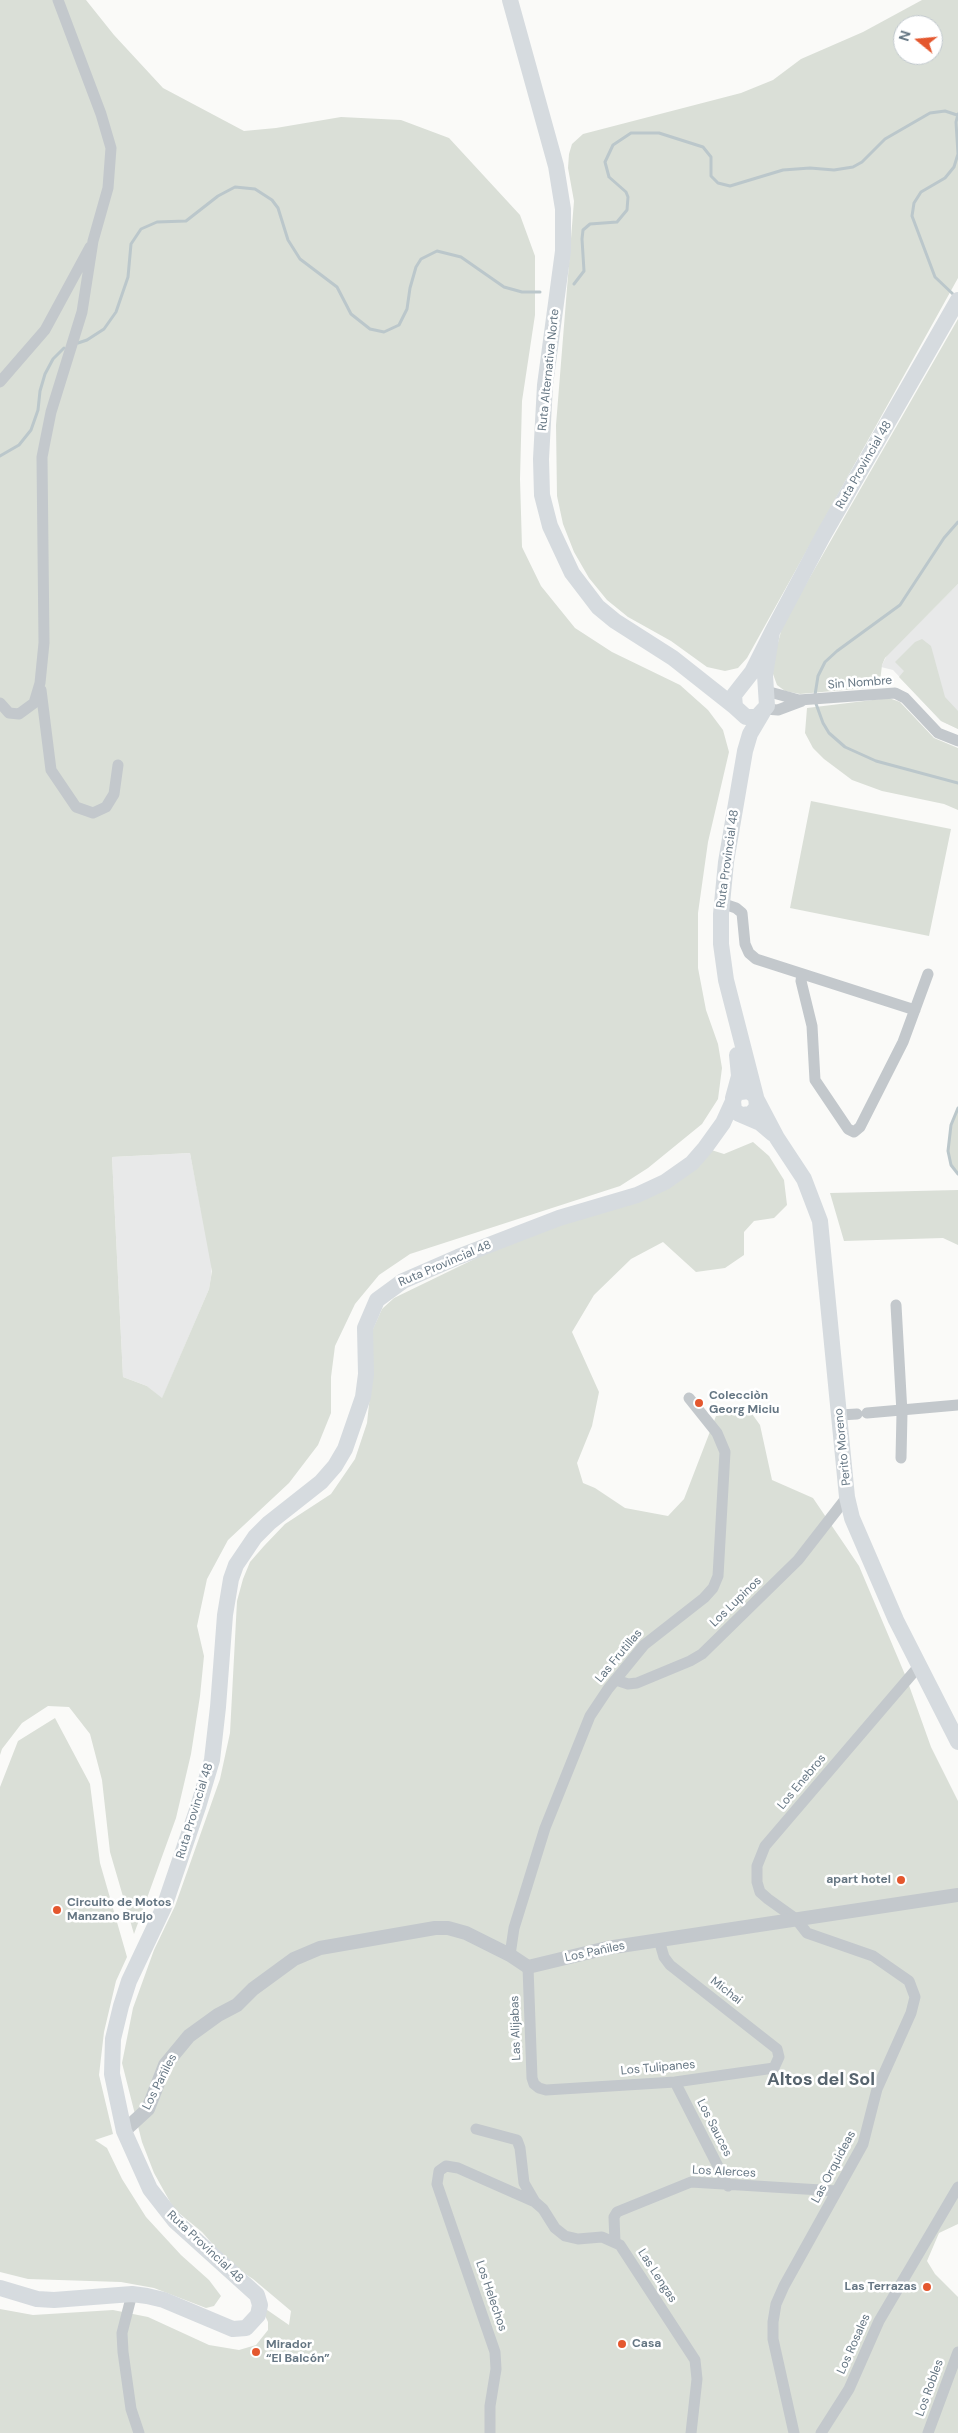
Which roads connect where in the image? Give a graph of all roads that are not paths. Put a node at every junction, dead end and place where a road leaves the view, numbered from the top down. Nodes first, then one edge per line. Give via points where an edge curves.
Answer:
1 (58, 0) edge
2 (510, 0) edge
3 (93, 241) junction
4 (957, 302) edge
5 (0, 382) edge
6 (775, 627) junction
7 (700, 678) junction
8 (40, 683) junction
9 (742, 686) junction
10 (765, 691) junction
11 (807, 700) junction
12 (0, 703) edge
13 (736, 709) junction
14 (764, 711) junction
15 (958, 741) edge
16 (118, 765) dead end
17 (718, 903) junction
18 (798, 973) junction
19 (928, 974) dead end
20 (915, 1010) junction
21 (733, 1099) junction
22 (751, 1108) junction
23 (705, 1148) junction
24 (896, 1305) dead end
25 (689, 1398) dead end
26 (958, 1405) edge
27 (902, 1410) junction
28 (840, 1415) junction
29 (901, 1458) dead end
30 (848, 1497) junction
31 (919, 1666) junction
32 (616, 1680) junction
33 (958, 1742) edge
34 (958, 1895) edge
35 (796, 1919) junction
36 (659, 1940) junction
37 (510, 1955) junction
38 (528, 1967) junction
39 (778, 2062) joint
40 (675, 2082) junction
41 (536, 2087) joint
42 (476, 2129) dead end
43 (124, 2131) junction
44 (728, 2186) junction
45 (958, 2187) edge
46 (837, 2191) junction
47 (535, 2202) junction
48 (615, 2242) junction
49 (0, 2288) edge
50 (132, 2294) junction
51 (958, 2352) edge
52 (138, 2433) edge
53 (490, 2433) edge
54 (691, 2433) edge
55 (794, 2433) edge
56 (821, 2433) edge
57 (928, 2433) edge

1 - 3 street via 111,148 108,188
2 - 7 main road, Ruta Alternativa Norte via 556,166 563,209 563,251 544,394 541,471 547,516 566,563 590,598 615,620
3 - 5 street via 45,330
3 - 8 street via 82,312 51,412 42,457 44,643
4 - 6 main road, Ruta Provincial 48 via 823,536
6 - 9 main road, Ruta Provincial 48
6 - 10 main road, Ruta Provincial 48 via 766,661
7 - 9 main road, Ruta Alternativa Norte via 724,688
7 - 13 main road, Ruta Alternativa Norte
8 - 12 street via 34,703 19,714 9,713
8 - 16 street via 51,770 76,807 93,813 106,807 114,794
9 - 10 main road via 755,683
9 - 13 main road, Ruta Provincial 48 via 734,694
10 - 11 street, Sin Nombre via 788,699
10 - 14 main road, Ruta Provincial 48 via 768,702
11 - 14 street, Sin Nombre via 778,710
11 - 15 street, Sin Nombre via 895,693 905,698 938,733
13 - 14 main road via 749,718
13 - 17 main road, Ruta Provincial 48 via 740,736 718,862
14 - 17 main road, Ruta Provincial 48 via 753,728 745,751
17 - 18 street via 742,913 744,944 752,956
17 - 21 main road, Ruta Provincial 48 via 714,935 718,972 739,1065
17 - 22 main road, Ruta Provincial 48 via 726,980
18 - 20 street
18 - 20 street via 812,1026 815,1080 852,1131 860,1127 903,1042
19 - 20 street
21 - 22 main road via 734,1110
21 - 22 main road via 743,1091 752,1092
21 - 23 main road, Ruta Provincial 48 via 724,1120
22 - 23 main road, Ruta Provincial 48
22 - 28 main road, Perito Moreno via 777,1138 808,1188 820,1221
23 - 43 main road, Ruta Provincial 48 via 683,1170 654,1188 559,1218 458,1257 403,1281 376,1300 365,1328 363,1398 345,1449 321,1482 269,1522 255,1537 236,1565 231,1579 212,1760 164,1908 129,1982 113,2038 112,2074
24 - 27 street
25 - 32 street, Las Frutillas via 717,1433 725,1452 718,1576 704,1598 650,1640
26 - 27 street
27 - 28 street
27 - 29 street
28 - 30 main road, Perito Moreno
30 - 31 main road, Perito Moreno via 853,1523
30 - 32 street, Los Lupinos via 798,1560 702,1654 637,1683
31 - 33 main road, Perito Moreno
31 - 35 street, Los Enebros via 765,1846 760,1856 756,1876 760,1892
32 - 37 street, Las Frutillas via 586,1724 550,1813 516,1923
34 - 35 street, Los Pañiles
35 - 36 street, Los Pañiles
35 - 46 street, Las Orquideas via 810,1935 860,1950 879,1960 909,1981 915,1997 877,2089 866,2138
36 - 38 street, Los Pañiles via 607,1948
36 - 39 street, Michai via 670,1965 774,2046 779,2053
37 - 38 street, Los Pañiles
37 - 43 street, Los Pañiles via 460,1931 435,1928 313,1950 294,1959 234,2007 189,2036 173,2053 148,2109
38 - 41 street, Las Alijabas via 532,2078
39 - 40 street, Los Tulipanes via 770,2069
40 - 41 street, Los Tulipanes via 546,2090
40 - 44 street, Los Sauces
42 - 47 street via 517,2140 524,2183
43 - 50 main road, Ruta Provincial 48 via 159,2203 257,2296 260,2305 258,2315 246,2328 233,2328 164,2300
44 - 46 street, Los Alerces
44 - 48 street, Los Alerces via 691,2182 620,2210 614,2217
45 - 56 street, Los Rosales via 879,2321 849,2389
46 - 55 street, Las Orquideas via 784,2286 774,2313 774,2347
47 - 48 street via 565,2236 578,2239 602,2237
47 - 53 street, Los Helechos via 454,2166 446,2166 439,2171 439,2188 495,2352
48 - 54 street, Las Lengas via 625,2251 695,2360 698,2379
49 - 50 main road, Ruta Provincial 48 via 37,2300
50 - 52 street via 122,2332 131,2409
51 - 57 street, Los Robles

